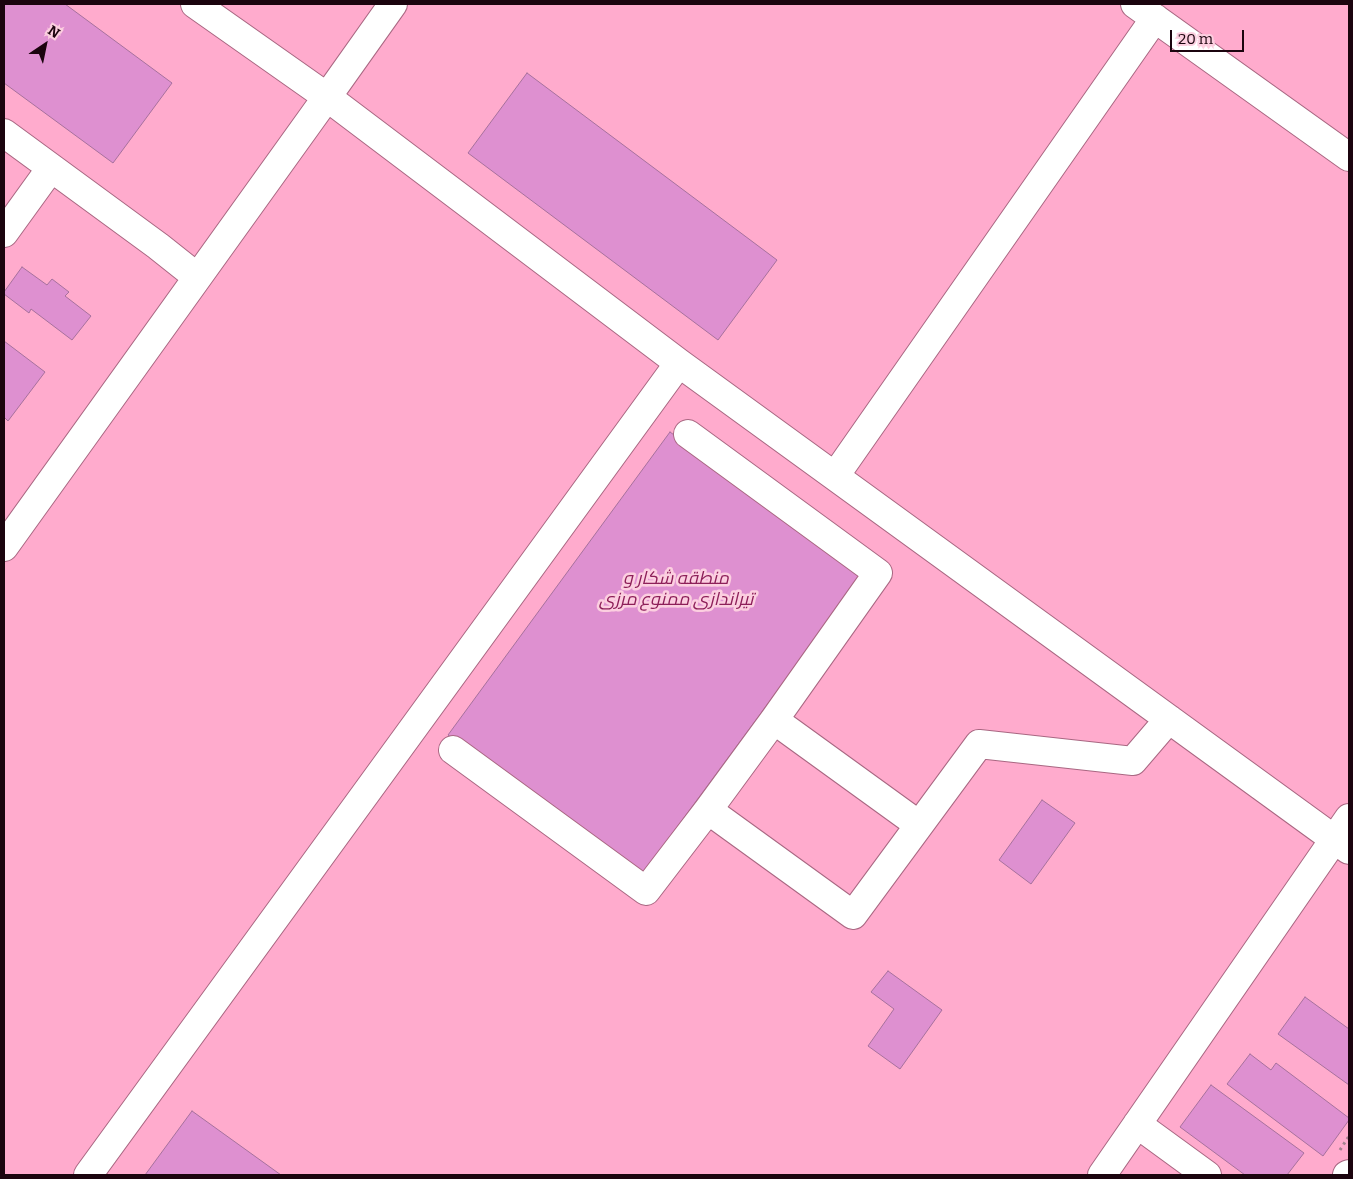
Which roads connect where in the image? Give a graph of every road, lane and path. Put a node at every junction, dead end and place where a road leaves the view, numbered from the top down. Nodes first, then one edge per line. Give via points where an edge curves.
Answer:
1 (195, 4) edge
2 (394, 4) edge
3 (1145, 11) edge
4 (327, 97) junction
5 (4, 133) edge
6 (1349, 157) edge
7 (51, 168) junction
8 (4, 233) edge
9 (197, 277) junction
10 (678, 363) junction
11 (688, 434) dead end
12 (835, 476) junction
13 (4, 547) edge
14 (1169, 719) junction
15 (774, 720) junction
16 (453, 750) dead end
17 (708, 810) junction
18 (919, 825) junction
19 (1344, 836) edge
20 (1137, 1124) junction
21 (1107, 1173) edge
22 (88, 1175) edge
23 (1207, 1175) edge

1 - 4 lane
2 - 4 lane
3 - 6 lane
3 - 12 lane
4 - 9 lane
4 - 10 lane
5 - 7 lane
7 - 8 lane
7 - 9 lane
9 - 13 lane
10 - 12 lane
10 - 22 lane
11 - 15 lane via 878,573
12 - 14 lane
14 - 18 lane via 1133,761 979,744
14 - 19 lane
15 - 17 lane
15 - 18 lane
16 - 17 lane via 646,891
17 - 18 lane via 853,915
19 - 20 lane
20 - 21 lane
20 - 23 lane

